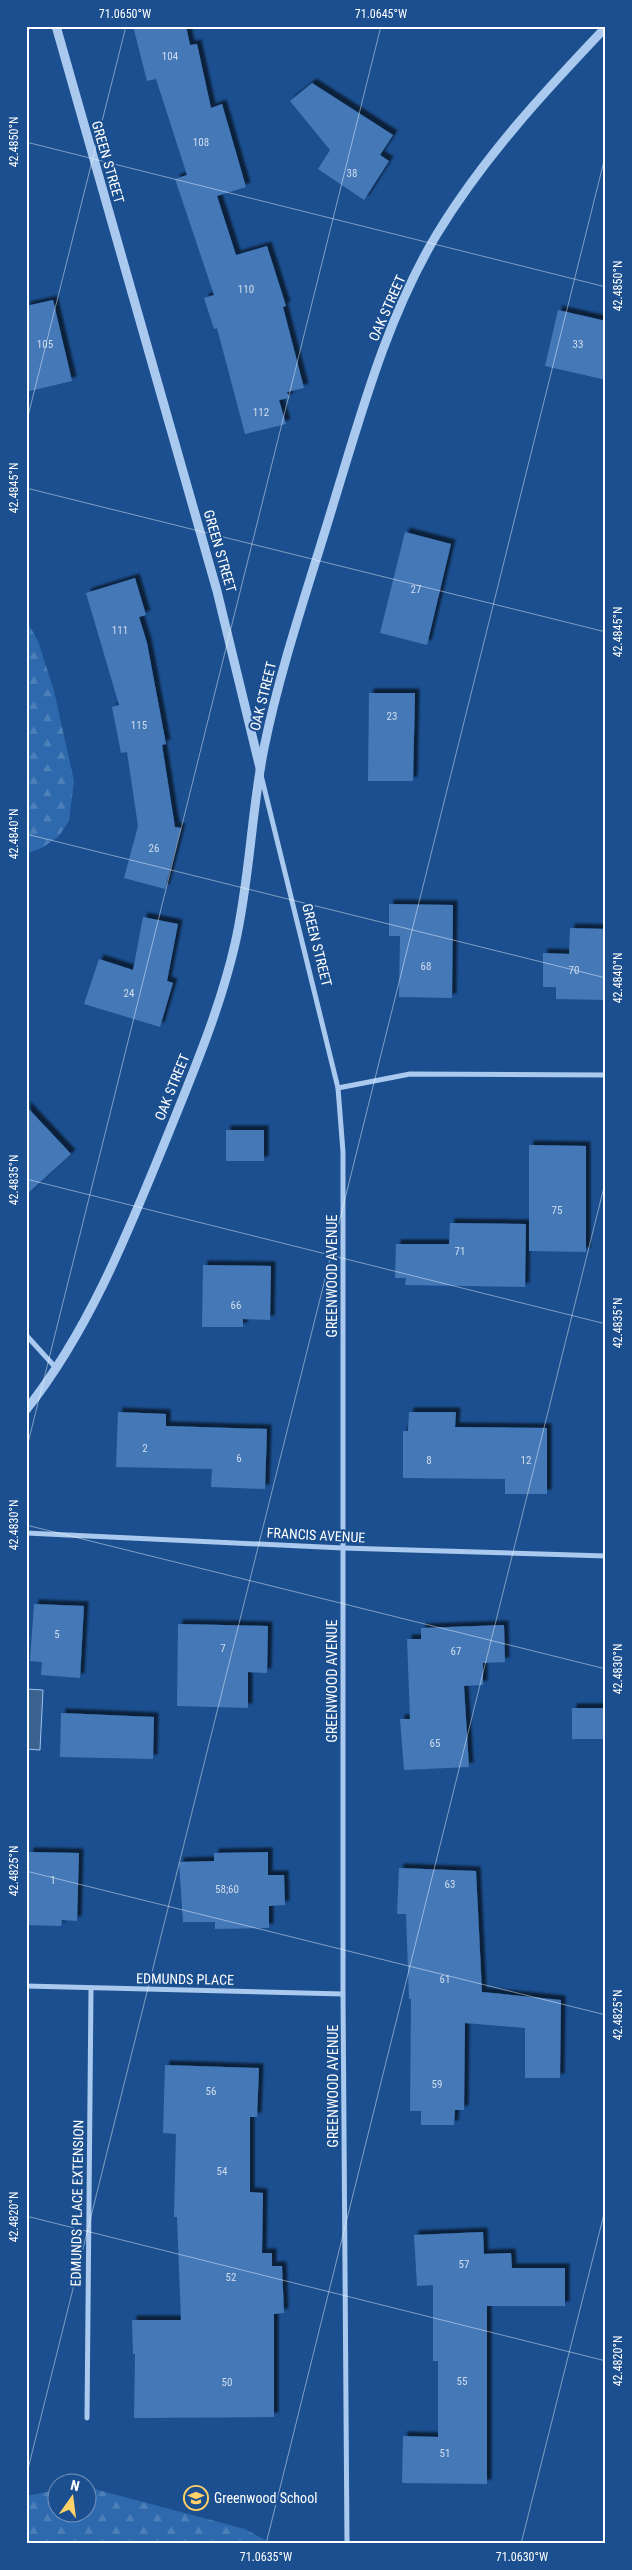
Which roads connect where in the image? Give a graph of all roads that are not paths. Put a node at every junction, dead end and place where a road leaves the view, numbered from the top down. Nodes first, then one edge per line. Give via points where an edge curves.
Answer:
1 (56, 26) edge
2 (606, 27) edge
3 (261, 773) junction
4 (606, 1075) edge
5 (338, 1088) junction
6 (26, 1335) edge
7 (56, 1368) junction
8 (26, 1410) edge
9 (26, 1533) edge
10 (343, 1548) junction
11 (606, 1556) edge
12 (26, 1986) edge
13 (91, 1989) junction
14 (343, 1994) junction
15 (87, 2418) dead end
16 (347, 2544) edge

1 - 3 street, GREEN STREET via 207,554
2 - 3 street, OAK STREET via 496,150 436,236 408,292 368,393 296,624
3 - 5 street, GREEN STREET
3 - 7 street, OAK STREET via 242,910 218,1004 115,1260
4 - 5 street via 410,1074
5 - 10 street, GREENWOOD AVENUE via 343,1152
6 - 7 street
7 - 8 street, OAK STREET
9 - 10 street, FRANCIS AVENUE
10 - 11 street, FRANCIS AVENUE
10 - 14 street, GREENWOOD AVENUE
12 - 13 street, EDMUNDS PLACE
13 - 14 street, EDMUNDS PLACE
13 - 15 street, EDMUNDS PLACE EXTENSION
14 - 16 street, GREENWOOD AVENUE

